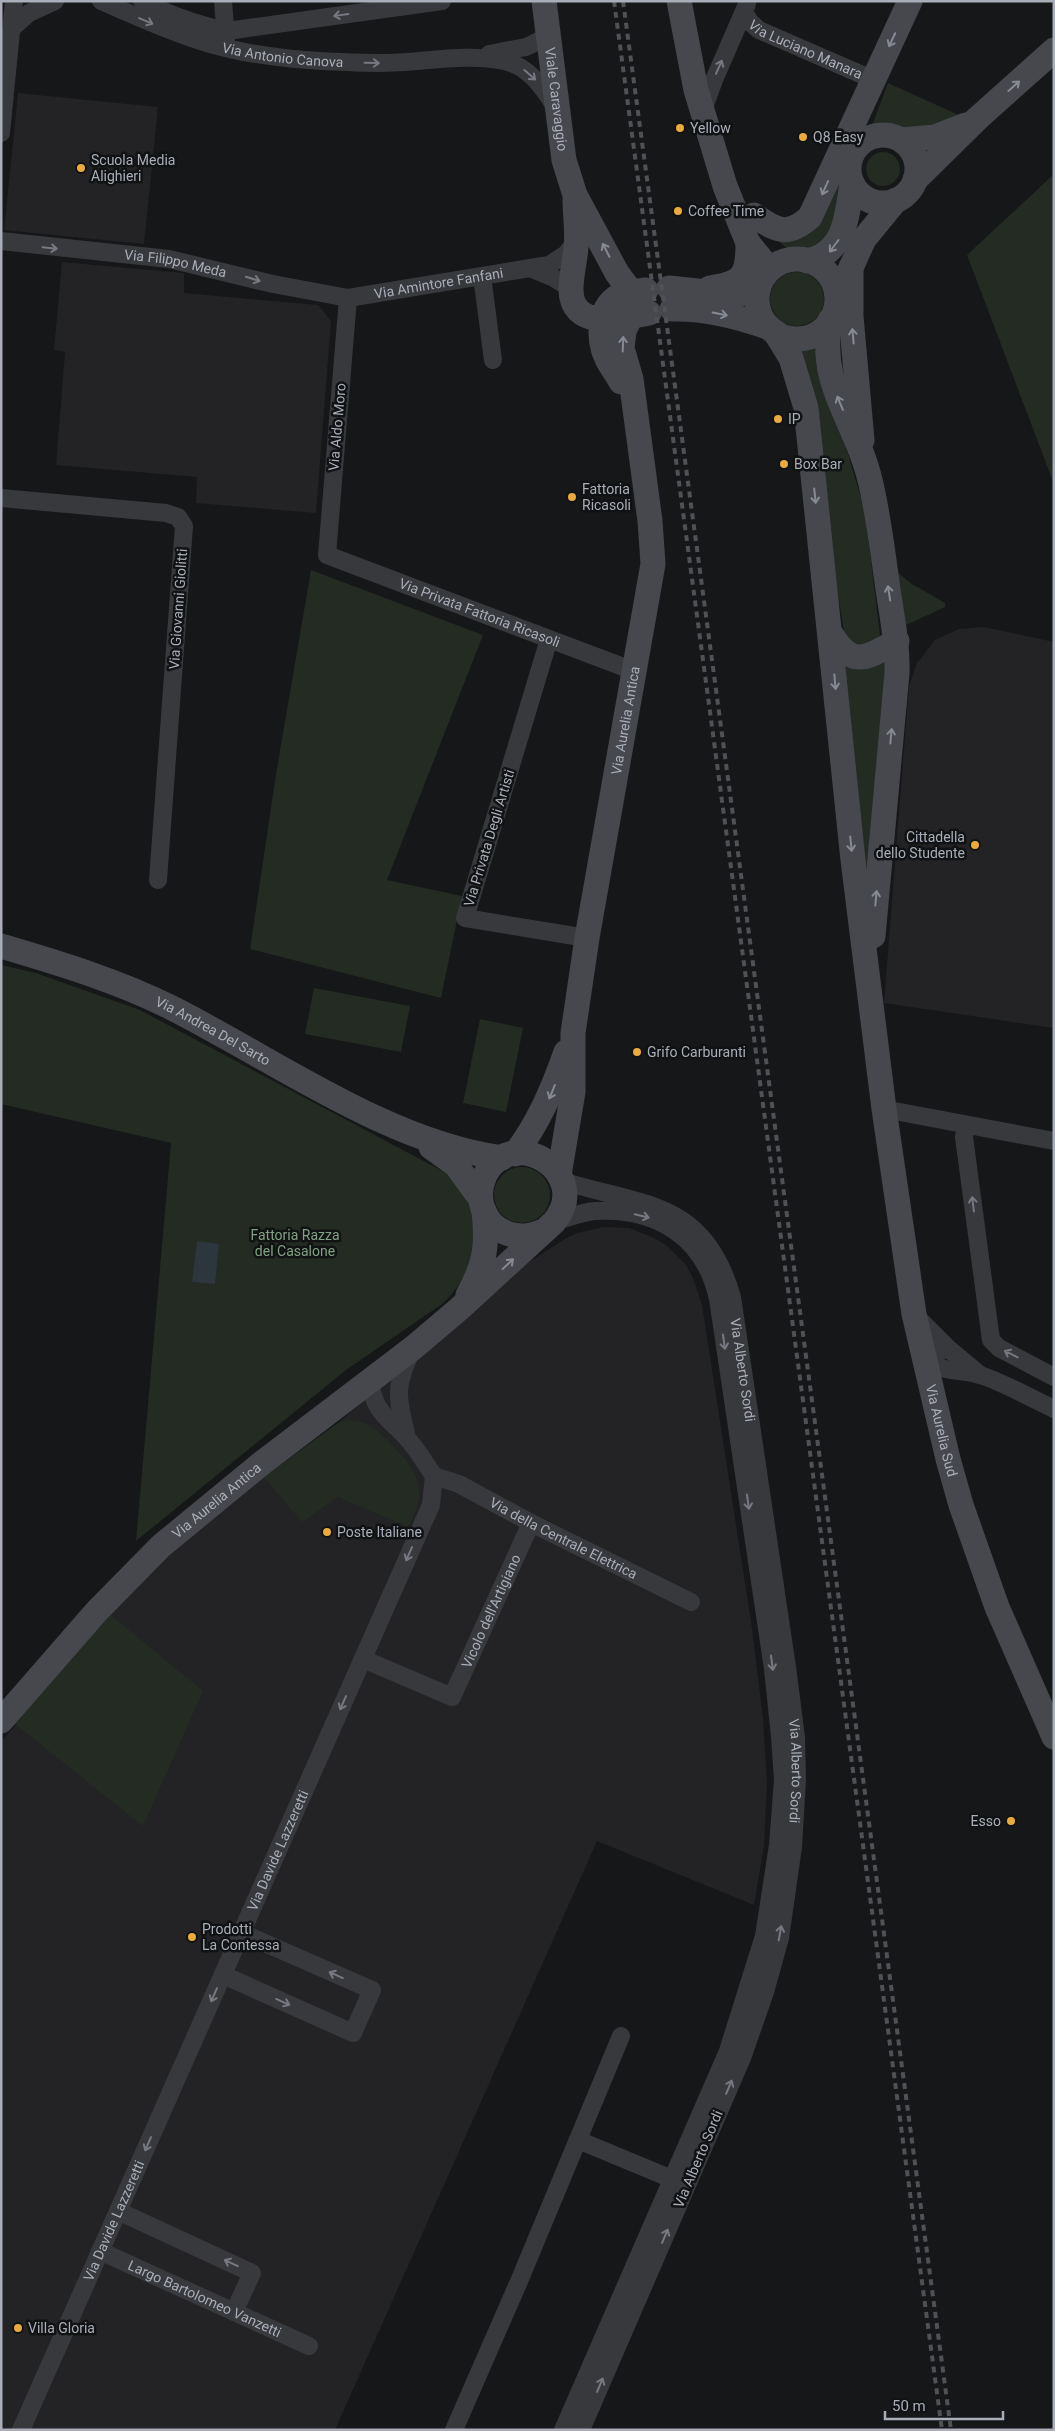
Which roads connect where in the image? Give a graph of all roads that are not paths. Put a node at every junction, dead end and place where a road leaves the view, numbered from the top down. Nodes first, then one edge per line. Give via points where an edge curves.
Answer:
1 (14, 1) edge
2 (55, 1) edge
3 (101, 1) edge
4 (142, 1) edge
5 (223, 1) edge
6 (442, 1) edge
7 (544, 1) edge
8 (679, 1) edge
9 (910, 1) edge
10 (746, 6) edge
11 (12, 28) junction
12 (549, 36) junction
13 (226, 39) junction
14 (1054, 50) edge
15 (473, 58) junction
16 (873, 82) junction
17 (557, 111) junction
18 (702, 113) junction
19 (974, 122) junction
20 (1, 133) edge
21 (901, 140) junction
22 (862, 142) junction
23 (712, 144) junction
24 (915, 180) junction
25 (852, 183) junction
26 (575, 195) junction
27 (896, 200) junction
28 (754, 215) junction
29 (1, 241) edge
30 (576, 241) junction
31 (748, 243) junction
32 (801, 260) junction
33 (851, 267) junction
34 (530, 268) junction
35 (482, 276) junction
36 (761, 283) junction
37 (571, 289) junction
38 (698, 290) junction
39 (348, 298) junction
40 (650, 302) junction
41 (833, 310) junction
42 (602, 319) junction
43 (773, 330) junction
44 (493, 360) dead end
45 (634, 406) junction
46 (862, 455) junction
47 (1, 498) edge
48 (327, 555) joint
49 (831, 634) junction
50 (549, 639) junction
51 (897, 641) junction
52 (634, 670) junction
53 (158, 880) dead end
54 (587, 938) junction
55 (1, 946) edge
56 (871, 999) junction
57 (573, 1033) junction
58 (884, 1110) junction
59 (966, 1125) junction
60 (416, 1136) junction
61 (1054, 1141) edge
62 (509, 1156) junction
63 (561, 1178) junction
64 (482, 1205) junction
65 (548, 1227) junction
66 (460, 1309) junction
67 (914, 1314) junction
68 (412, 1348) junction
69 (950, 1350) junction
70 (923, 1356) junction
71 (950, 1372) junction
72 (981, 1375) junction
73 (1054, 1377) edge
74 (370, 1380) junction
75 (932, 1391) junction
76 (343, 1401) junction
77 (399, 1404) junction
78 (1053, 1406) edge
79 (378, 1410) junction
80 (407, 1438) junction
81 (434, 1476) junction
82 (531, 1523) junction
83 (691, 1602) dead end
84 (363, 1659) junction
85 (1, 1722) edge
86 (1054, 1737) edge
87 (242, 1933) junction
88 (223, 1975) junction
89 (621, 2036) dead end
90 (578, 2140) junction
91 (672, 2179) junction
92 (118, 2211) junction
93 (100, 2251) junction
94 (234, 2312) junction
95 (309, 2346) dead end
96 (21, 2430) edge
97 (454, 2430) edge
98 (563, 2430) edge
99 (581, 2430) edge

1 - 11 street
2 - 11 street via 29,13
3 -> 13 street, Via Antonio Canova via 157,25
4 - 13 street, Via Antonio Canova via 205,26
5 - 13 street
6 -> 13 street, Via Antonio Canova
7 - 12 main road, Viale Caravaggio
8 - 18 main road
9 -> 16 main road
10 - 16 street, Via Luciano Manara via 750,22 759,30
18 -> 10 street
11 - 20 street
12 - 15 street, Via Antonio Canova via 526,47
12 - 17 main road, Viale Caravaggio
13 -> 15 street, Via Antonio Canova via 258,54 321,62 388,63
19 -> 14 main road
15 -> 17 street, Via Antonio Canova via 506,61 526,71 543,87
16 - 22 main road
16 -> 28 main road via 810,217 793,229 780,230 771,228
17 - 26 main road, Viale Caravaggio via 564,160
18 - 23 main road
19 - 21 main road via 935,137
19 - 24 main road
21 - 22 main road via 885,135
21 - 24 main road via 915,158
22 - 25 main road via 851,156 849,174
23 - 28 main road
23 - 31 main road
24 - 27 main road
25 - 27 main road via 857,192 870,200 886,203
25 -> 32 main road via 846,220 835,245 820,258
26 - 30 main road, Viale Caravaggio
40 -> 26 main road, Viale Caravaggio via 617,273
27 - 33 main road via 864,240
28 - 32 main road via 776,246
29 -> 39 street, Via Filippo Meda via 169,259
30 - 34 street, Via Amintore Fanfani via 558,261
30 - 37 main road, Viale Caravaggio
31 - 36 main road via 761,259
31 - 38 main road via 747,266 740,279 729,285
32 - 36 main road via 781,262
32 - 41 main road via 815,264 828,275 836,290
33 - 41 main road
46 -> 33 main road via 862,419 851,316
34 - 35 street, Via Amintore Fanfani
34 - 37 street
35 - 39 street, Via Amintore Fanfani
35 - 44 street
36 - 38 main road via 734,295
36 - 43 main road via 758,308 764,322
37 - 42 main road, Viale Caravaggio via 572,299 581,313
38 - 40 main road
39 - 48 street, Via Aldo Moro
40 - 42 main road via 621,294
40 -> 43 main road via 739,318
45 -> 40 main road, Via Aurelia Antica via 631,379 622,348 624,331
41 - 43 main road via 825,327 809,336 792,338
46 -> 41 main road via 832,384 826,350
42 - 45 main road, Via Aurelia Antica via 603,350
43 -> 49 main road via 791,358 806,408
45 - 52 main road, Via Aurelia Antica via 653,564
51 -> 46 main road via 881,534
47 - 53 street, Via Giovanni Giolitti via 166,513 178,517 184,526
48 - 50 street, Via Privata Fattoria Ricasoli
49 - 51 main road via 840,649 859,658 876,654
49 -> 56 main road via 853,860
50 - 52 street, Via Privata Fattoria Ricasoli
50 - 54 street, Via Privata Degli Artisti via 465,918
56 -> 51 main road via 874,922 897,673
52 - 54 main road, Via Aurelia Antica
54 - 57 main road, Via Aurelia Antica
55 - 60 main road, Via Andrea Del Sarto via 104,979 171,1007
56 - 58 main road, Via Aurelia Sud
57 -> 62 main road, Via Aurelia Antica via 551,1094 534,1127
57 - 63 main road, Via Aurelia Antica via 573,1092
58 - 59 street
58 - 67 main road, Via Aurelia Sud
59 - 61 street
73 -> 59 street via 999,1348 991,1340 964,1137
60 - 62 main road, Via Andrea Del Sarto via 465,1151
60 - 64 main road, Via Andrea Del Sarto via 456,1165
62 - 63 main road via 528,1153 541,1157
62 - 64 main road, Via Aurelia Antica via 492,1166 484,1178
63 - 65 main road, Via Aurelia Antica via 564,1202
99 -> 63 street, Via Alberto Sordi via 742,2058 765,1992 781,1929 793,1848 797,1780 788,1667 728,1282 705,1240 677,1215
64 - 65 main road via 495,1227 506,1233 525,1237
64 - 66 main road, Via Aurelia Antica via 486,1247 479,1275
66 -> 65 main road, Via Aurelia Antica
65 -> 91 street, Via Alberto Sordi via 594,1211 624,1213 664,1222 696,1249 710,1272 718,1299 773,1669 783,1780 778,1844 764,1936 728,2051
66 - 68 main road, Via Aurelia Antica
67 - 69 street
67 - 70 main road, Via Aurelia Sud
68 - 74 main road, Via Aurelia Antica
68 - 77 street via 400,1376
69 - 70 street via 935,1349
69 - 72 street
70 - 71 street
70 - 75 main road, Via Aurelia Sud
71 - 72 street
71 - 75 street via 938,1381
72 - 78 street
74 - 76 main road, Via Aurelia Antica
74 - 77 street
74 - 79 street via 371,1395
75 - 86 main road, Via Aurelia Sud via 964,1515 998,1607
76 - 79 street
76 - 85 main road, Via Aurelia Antica via 161,1546 97,1611
77 - 80 street
79 - 80 street
80 - 81 street
81 - 82 street, Via della Centrale Elettrica via 459,1484
81 -> 84 street, Via Davide Lazzeretti via 431,1505
82 - 83 street, Via della Centrale Elettrica
82 - 84 street, Vicolo dell'Artigiano via 452,1698
84 -> 87 street, Via Davide Lazzeretti
87 - 88 street, Via Davide Lazzeretti
88 -> 87 street via 353,2033 361,2016 372,1990
88 -> 92 street, Via Davide Lazzeretti
89 - 90 street
90 - 91 street
90 - 97 street
91 - 98 street, Via Alberto Sordi
92 - 93 street, Via Davide Lazzeretti
94 -> 92 street via 252,2273
93 - 94 street, Largo Bartolomeo Vanzetti
93 - 96 street, Via Davide Lazzeretti
94 - 95 street, Largo Bartolomeo Vanzetti

